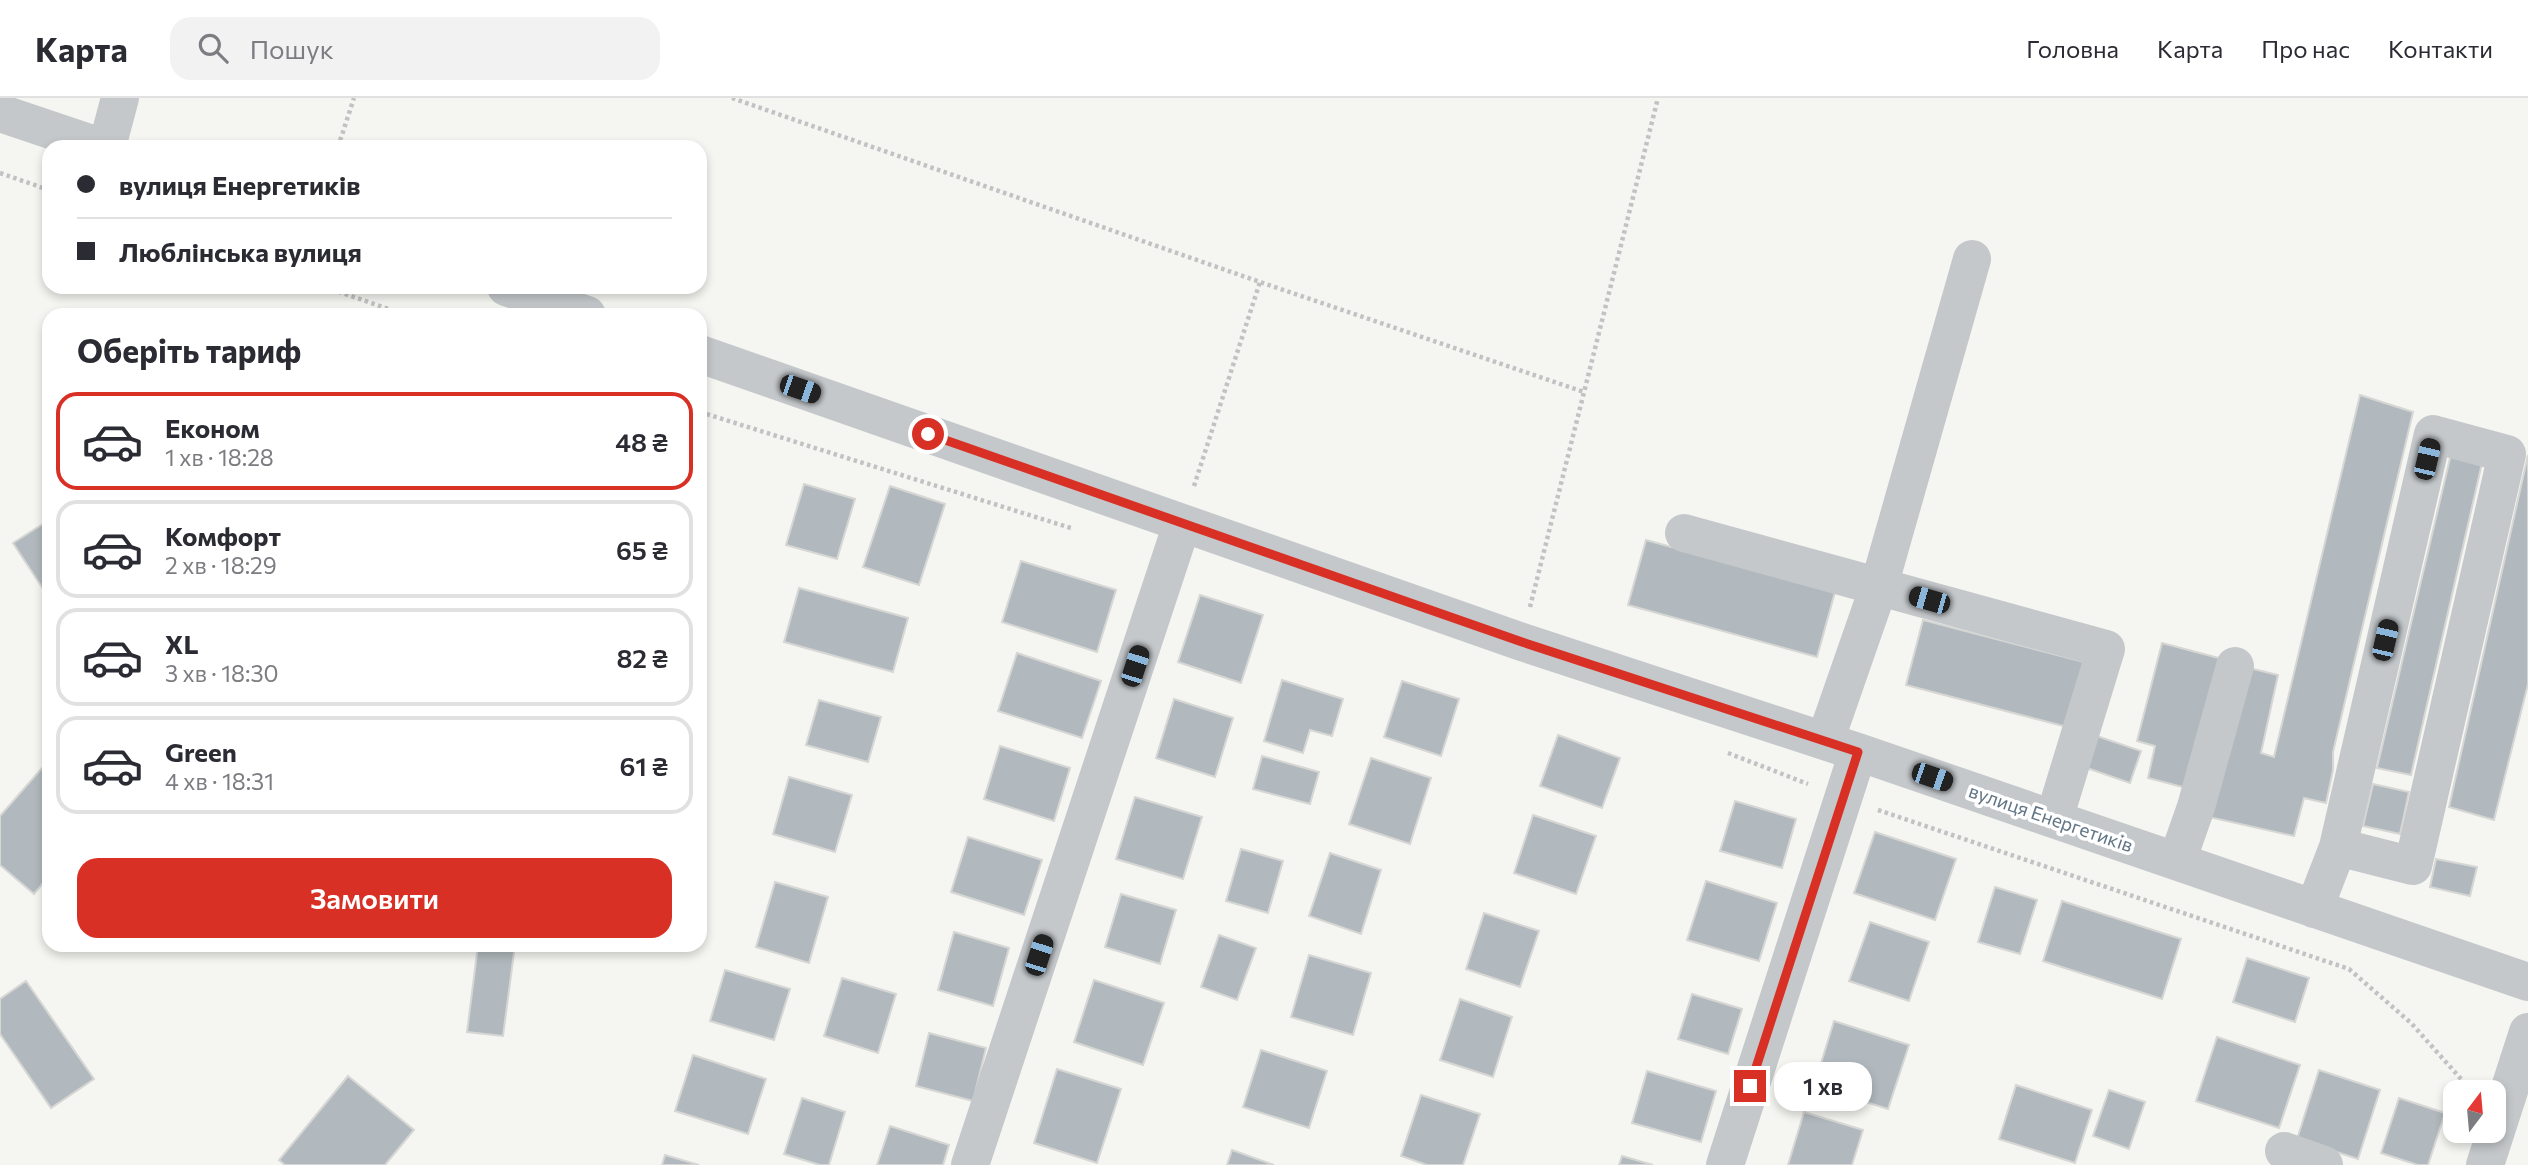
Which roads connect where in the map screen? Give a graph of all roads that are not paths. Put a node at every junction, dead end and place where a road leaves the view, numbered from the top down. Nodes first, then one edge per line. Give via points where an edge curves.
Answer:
1 (120, 98) edge
2 (0, 113) edge
3 (80, 140) edge
4 (109, 140) edge
5 (1972, 259) dead end
6 (526, 294) edge
7 (567, 308) edge
8 (707, 356) edge
9 (1182, 524) junction
10 (1684, 533) dead end
11 (1879, 586) junction
12 (2235, 666) dead end
13 (1842, 747) junction
14 (2054, 819) junction
15 (2338, 847) junction
16 (2177, 861) junction
17 (2314, 909) junction
18 (2528, 982) edge
19 (2528, 1032) edge
20 (2284, 1151) dead end
21 (970, 1165) edge
22 (1725, 1165) edge
23 (2324, 1165) edge
24 (2485, 1165) edge

1 - 4 street
2 - 3 street
5 - 11 street
6 - 7 street
8 - 9 street, вулиця Енергетиків
9 - 13 street, вулиця Енергетиків
9 - 21 street
10 - 11 street
11 - 13 street
11 - 14 street via 2106,649
12 - 16 street
13 - 14 street, вулиця Енергетиків
13 - 22 street via 1844,798
14 - 16 street, вулиця Енергетиків
15 - 15 street via 2432,434 2507,454 2413,866
15 - 17 street
16 - 17 street, вулиця Енергетиків
17 - 18 street, вулиця Енергетиків
19 - 24 street
20 - 23 street

